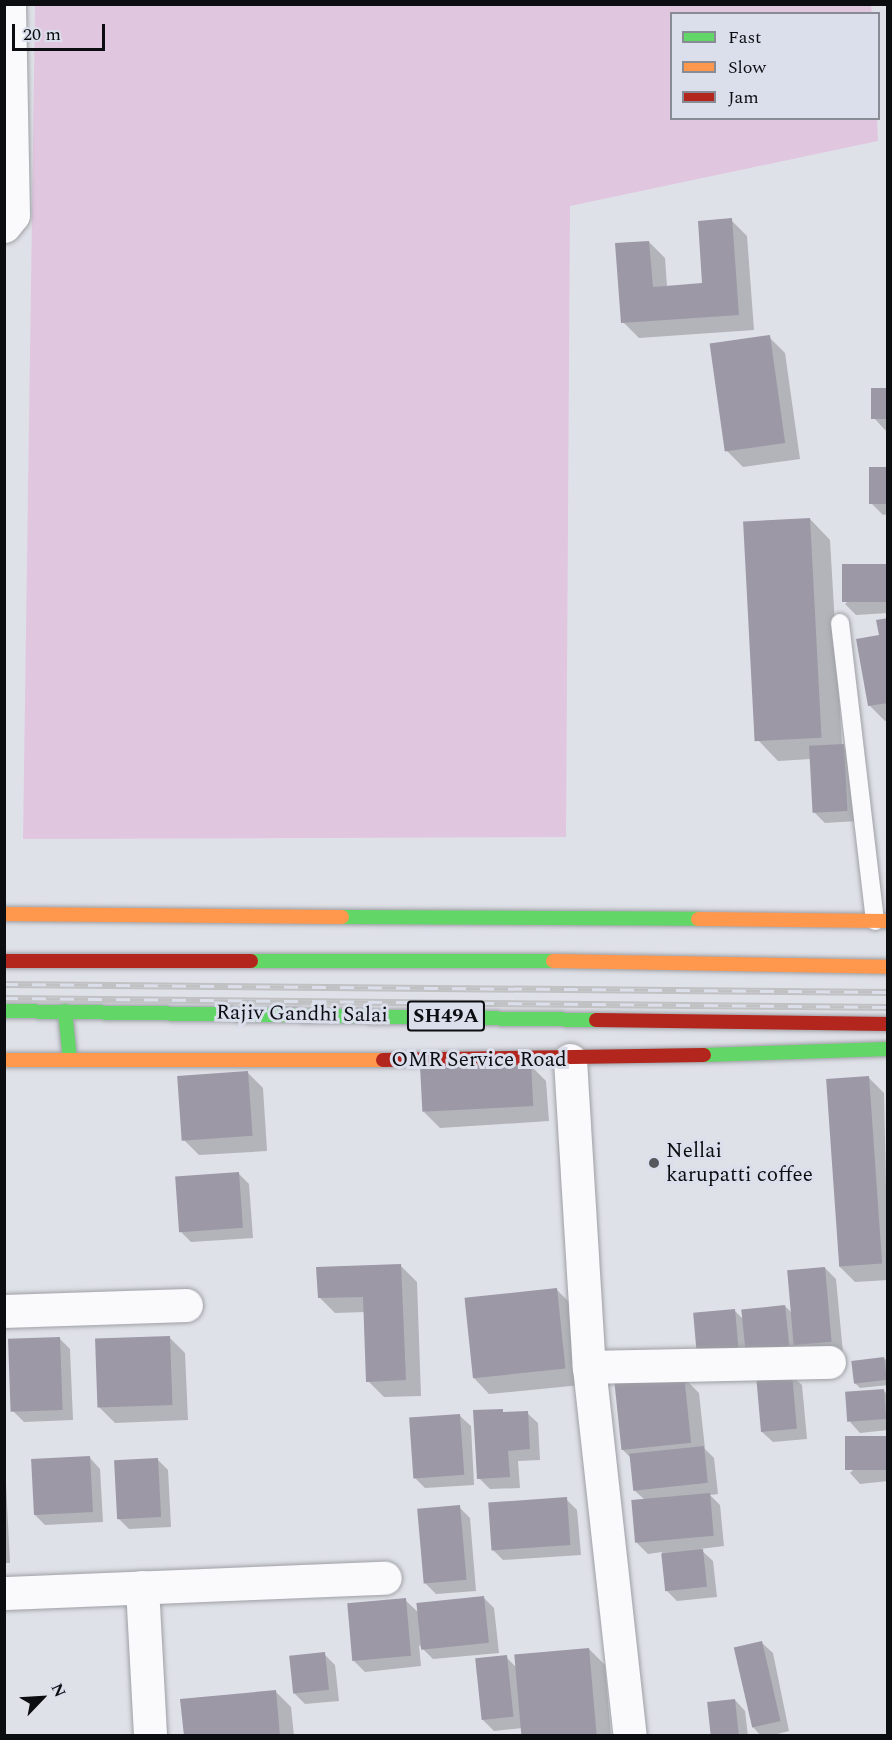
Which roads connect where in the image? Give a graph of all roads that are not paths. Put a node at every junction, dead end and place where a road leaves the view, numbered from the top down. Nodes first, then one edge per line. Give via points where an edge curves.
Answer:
1 (9, 4) edge
2 (4, 226) edge
3 (840, 622) dead end
4 (4, 914) edge
5 (881, 921) edge
6 (4, 961) edge
7 (888, 967) edge
8 (4, 1011) edge
9 (65, 1011) junction
10 (888, 1024) edge
11 (888, 1049) edge
12 (4, 1060) edge
13 (70, 1060) junction
14 (570, 1060) junction
15 (186, 1305) dead end
16 (4, 1311) edge
17 (829, 1362) dead end
18 (589, 1367) junction
19 (385, 1578) dead end
20 (142, 1587) junction
21 (4, 1593) edge
22 (150, 1736) edge
23 (630, 1736) edge

1 - 2 street via 13,215
3 - 5 lane
4 - 5 main road
6 - 7 main road via 577,961
8 - 9 main road, Rajiv Gandhi Salai / SH49A
9 - 10 main road, Rajiv Gandhi Salai / SH49A
9 - 13 main road
11 - 14 main road, OMR Service Road
12 - 13 main road, OMR Service Road
13 - 14 main road, OMR Service Road
14 - 18 street
15 - 16 street
17 - 18 street
18 - 23 street
19 - 20 street
20 - 21 street
20 - 22 street

